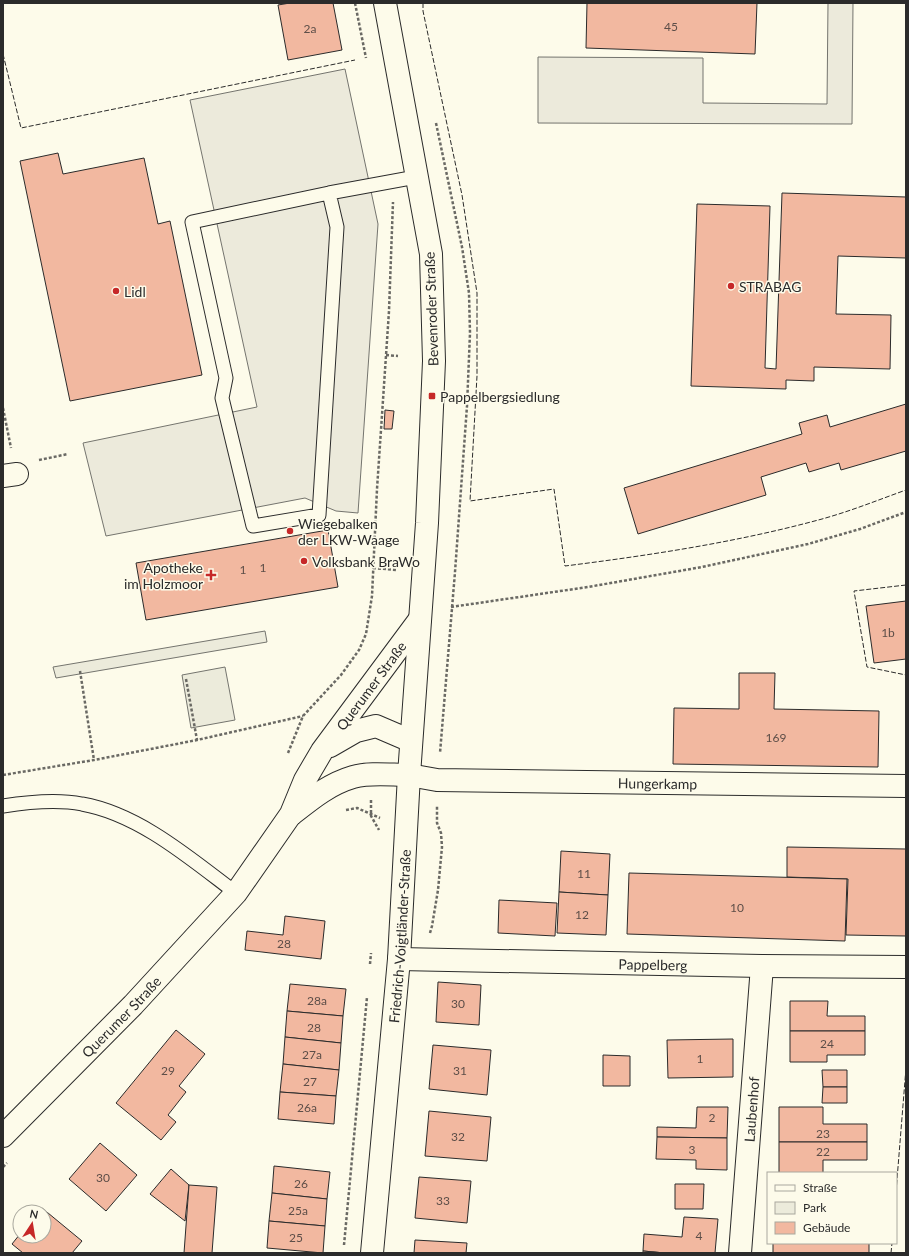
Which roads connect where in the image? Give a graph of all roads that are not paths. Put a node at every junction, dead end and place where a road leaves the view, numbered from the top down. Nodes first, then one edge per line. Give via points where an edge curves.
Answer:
1 (385, 3) edge
2 (416, 176) junction
3 (329, 193) junction
4 (420, 619) junction
5 (411, 741) junction
6 (322, 751) junction
7 (409, 775) junction
8 (906, 786) edge
9 (3, 806) edge
10 (291, 814) junction
11 (236, 893) junction
12 (399, 959) junction
13 (762, 966) junction
14 (906, 967) edge
15 (3, 1136) edge
16 (372, 1253) edge
17 (740, 1253) edge

1 - 2 street, Bevenroder Straße
2 - 3 lane
2 - 4 street, Bevenroder Straße via 431,254 434,361
3 - 3 lane via 192,222 226,378 222,398 253,526 319,515 337,227
4 - 5 street, Friedrich-Voigtländer-Straße
4 - 6 street, Querumer Straße
5 - 6 street, Querumer Straße via 376,726 356,731
5 - 7 street, Friedrich-Voigtländer-Straße
6 - 10 street, Querumer Straße via 305,780
7 - 8 street, Hungerkamp via 437,780
7 - 10 street, Querumer Straße via 372,774 353,777 323,790
7 - 12 street, Friedrich-Voigtländer-Straße
9 - 11 lane via 57,802 102,809 165,841
10 - 11 street, Querumer Straße
11 - 15 street, Querumer Straße via 133,1005
12 - 13 street, Pappelberg
12 - 16 street, Friedrich-Voigtländer-Straße
13 - 14 street, Pappelberg
13 - 17 street, Laubenhof

